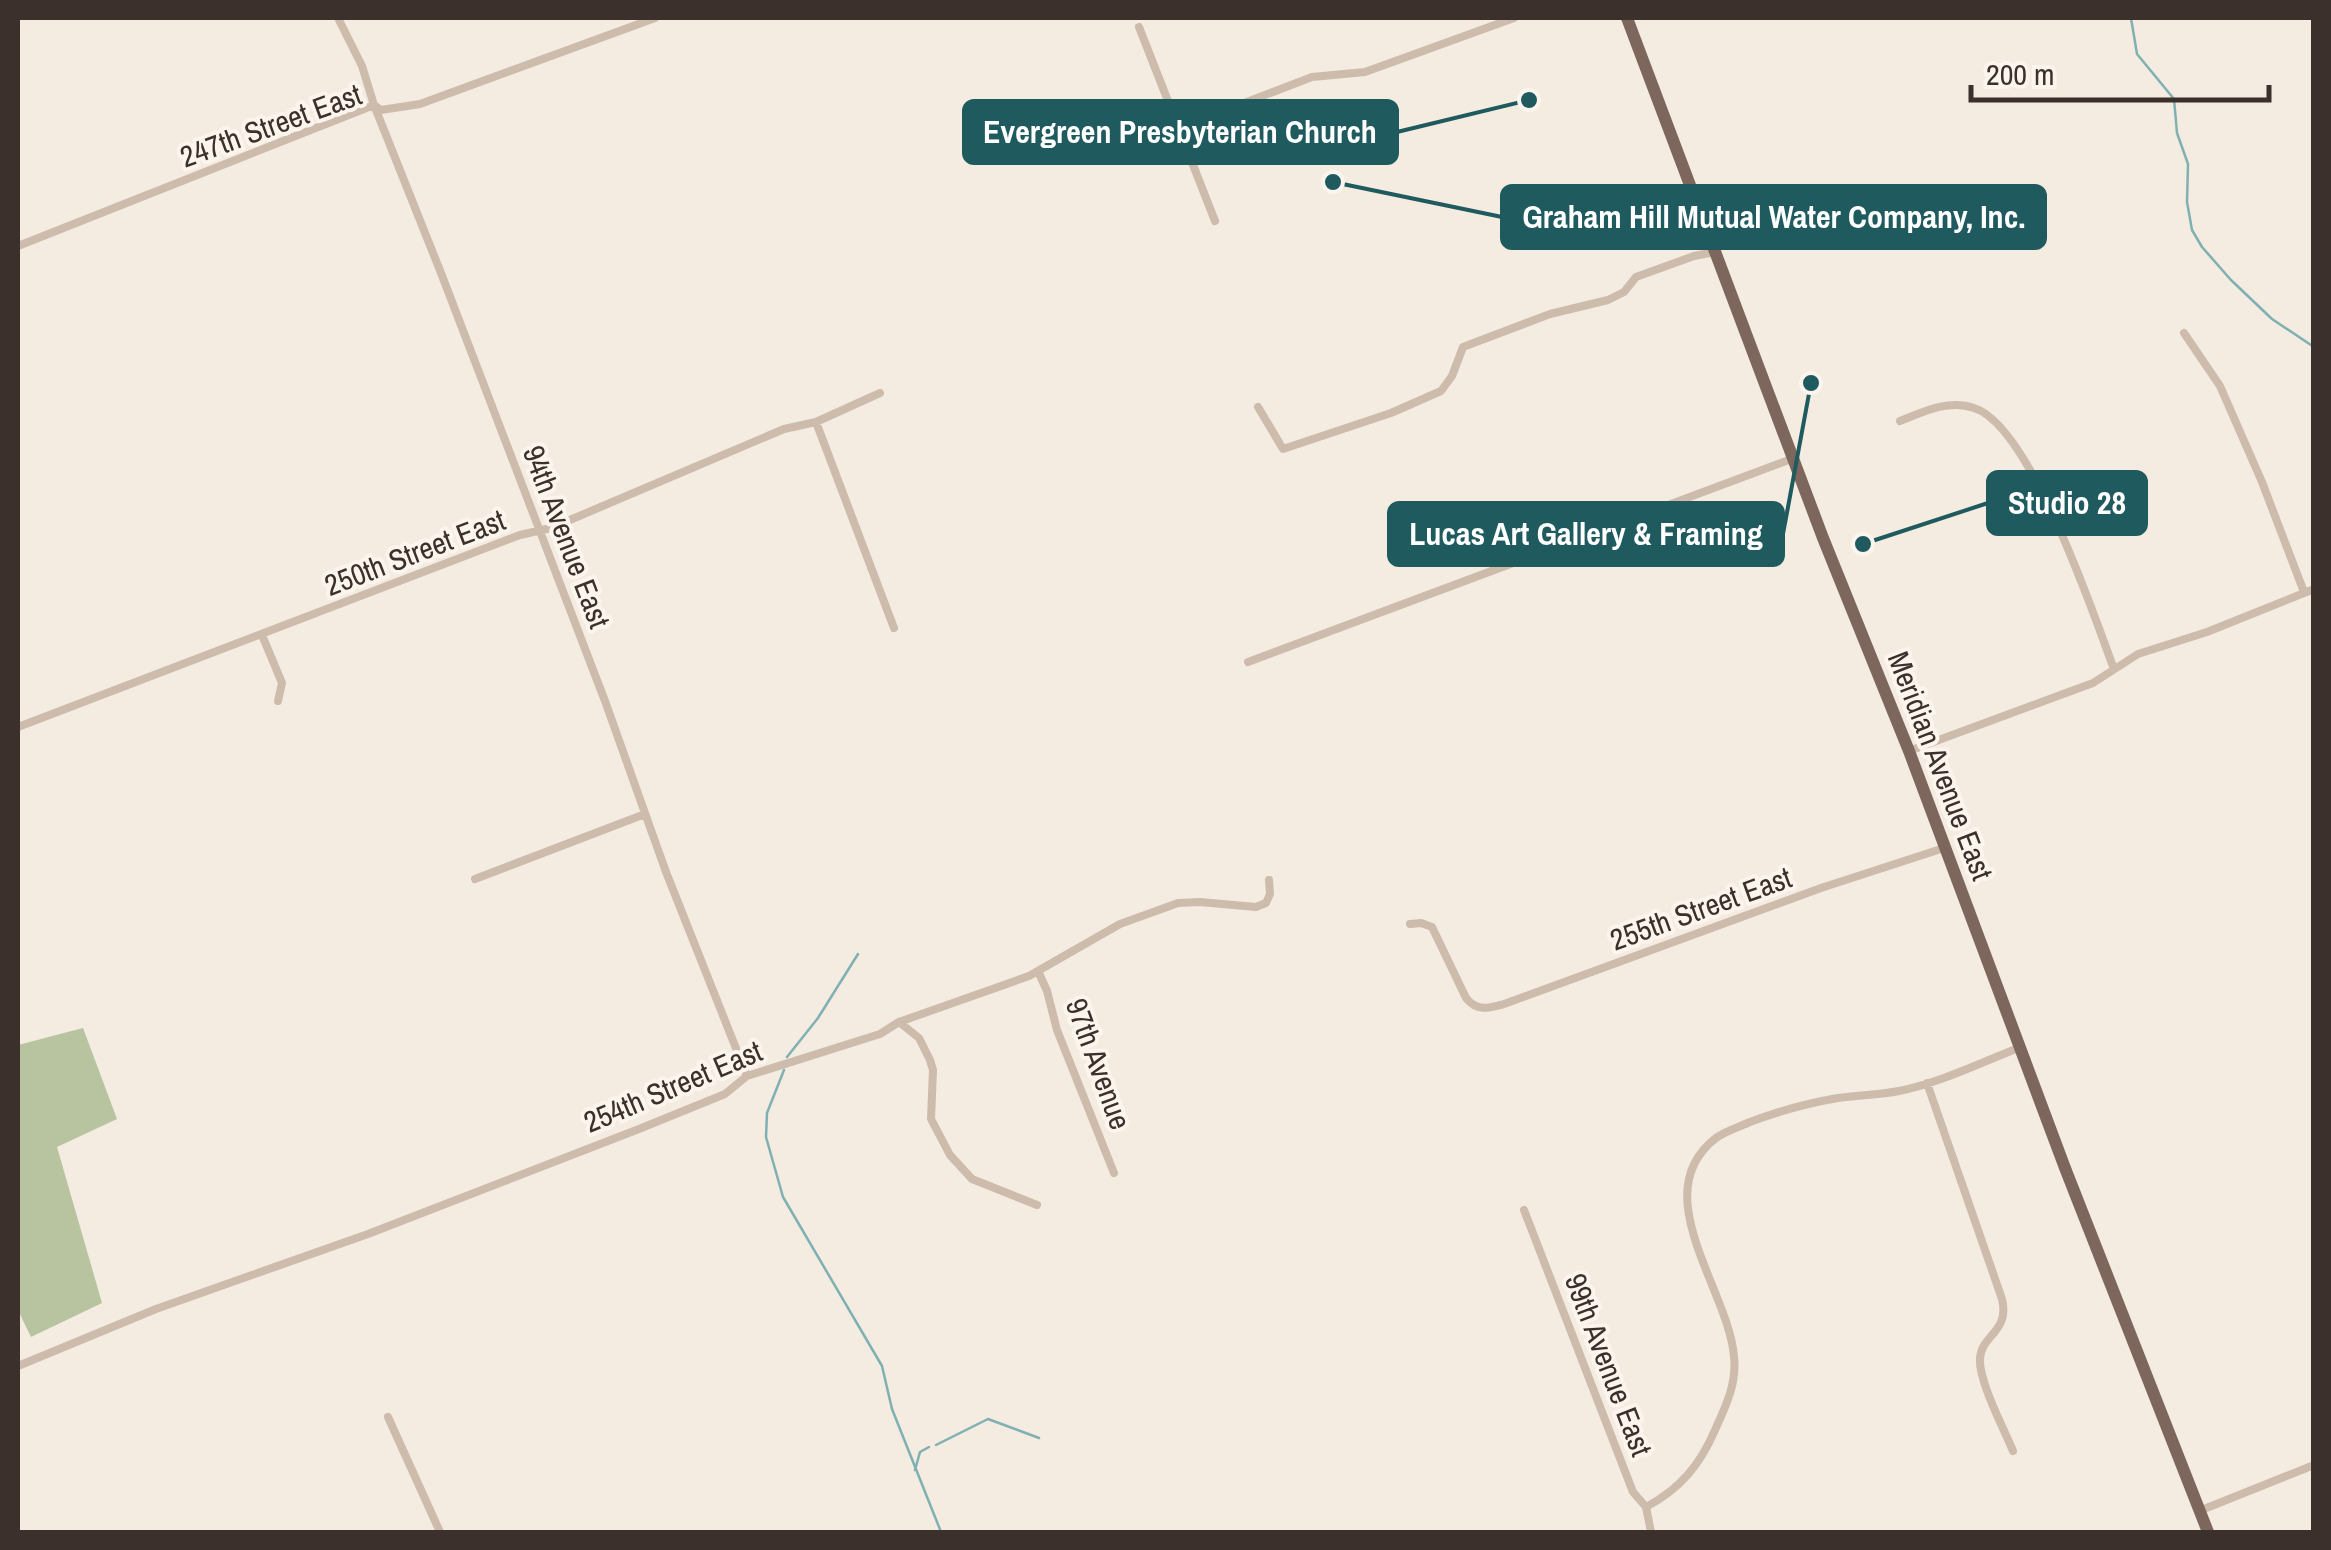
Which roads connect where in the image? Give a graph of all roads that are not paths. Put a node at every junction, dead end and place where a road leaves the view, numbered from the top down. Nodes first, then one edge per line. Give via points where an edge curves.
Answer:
1 (338, 18) edge
2 (655, 18) edge
3 (1514, 18) edge
4 (1627, 18) edge
5 (1139, 27) dead end
6 (374, 106) junction
7 (1179, 128) junction
8 (1215, 221) dead end
9 (18, 246) edge
10 (1716, 252) junction
11 (2184, 333) dead end
12 (880, 394) dead end
13 (1258, 407) dead end
14 (1900, 421) dead end
15 (816, 422) junction
16 (1794, 458) junction
17 (539, 530) junction
18 (2309, 590) edge
19 (894, 628) dead end
20 (262, 635) junction
21 (1248, 662) dead end
22 (2114, 669) junction
23 (278, 702) dead end
24 (18, 727) edge
25 (1909, 751) junction
26 (645, 814) junction
27 (1944, 848) junction
28 (475, 880) dead end
29 (1269, 880) dead end
30 (1410, 924) dead end
31 (1038, 971) junction
32 (900, 1022) junction
33 (2021, 1047) junction
34 (747, 1076) junction
35 (1927, 1083) junction
36 (1114, 1173) dead end
37 (1037, 1204) dead end
38 (1524, 1210) dead end
39 (18, 1366) edge
40 (388, 1417) dead end
41 (2013, 1451) dead end
42 (2314, 1465) edge
43 (1646, 1507) junction
44 (2200, 1511) junction
45 (440, 1532) edge
46 (1651, 1532) edge
47 (2208, 1532) edge

1 - 6 street, 94th Avenue East
2 - 6 street, 247th Street East via 420,104
3 - 7 street via 1366,72 1312,77
4 - 10 main road, Meridian Avenue East
5 - 7 street
6 - 9 street, 247th Street East
6 - 17 street, 94th Avenue East
7 - 8 street
10 - 13 street via 1636,277 1608,300 1463,346 1441,391 1312,441 1280,447
10 - 16 main road, Meridian Avenue East
11 - 18 street via 2220,386
12 - 15 street, 250th Street East
14 - 22 street via 1961,405 1986,414 2010,438 2041,492
15 - 17 street, 250th Street East via 784,429
15 - 19 street
16 - 21 street
16 - 25 main road, Meridian Avenue East
17 - 20 street, 250th Street East
17 - 26 street, 94th Avenue East
18 - 22 street
20 - 23 street via 282,683
20 - 24 street, 250th Street East
22 - 25 street via 2093,683
25 - 27 main road, Meridian Avenue East
26 - 28 street
26 - 34 street, 94th Avenue East
27 - 30 street, 255th Street East via 1484,1008 1466,998 1436,932
27 - 33 main road, Meridian Avenue East
29 - 31 street, 254th Street East via 1266,903 1256,907 1178,903 1120,924
31 - 32 street, 254th Street East
31 - 36 street, 97th Avenue
32 - 34 street, 254th Street East
32 - 37 street via 920,1038 930,1060 930,1112 950,1155 972,1179
33 - 35 street
33 - 44 main road, Meridian Avenue East
34 - 39 street, 254th Street East via 725,1094 639,1130
35 - 41 street via 2002,1299 2002,1325 1980,1361
35 - 43 street via 1758,1119 1718,1136 1693,1164 1687,1206 1731,1338 1735,1374 1697,1467
38 - 43 street, 99th Avenue East via 1632,1492
40 - 45 street
42 - 44 street
43 - 46 street, 99th Avenue East
44 - 47 main road, Meridian Avenue East

